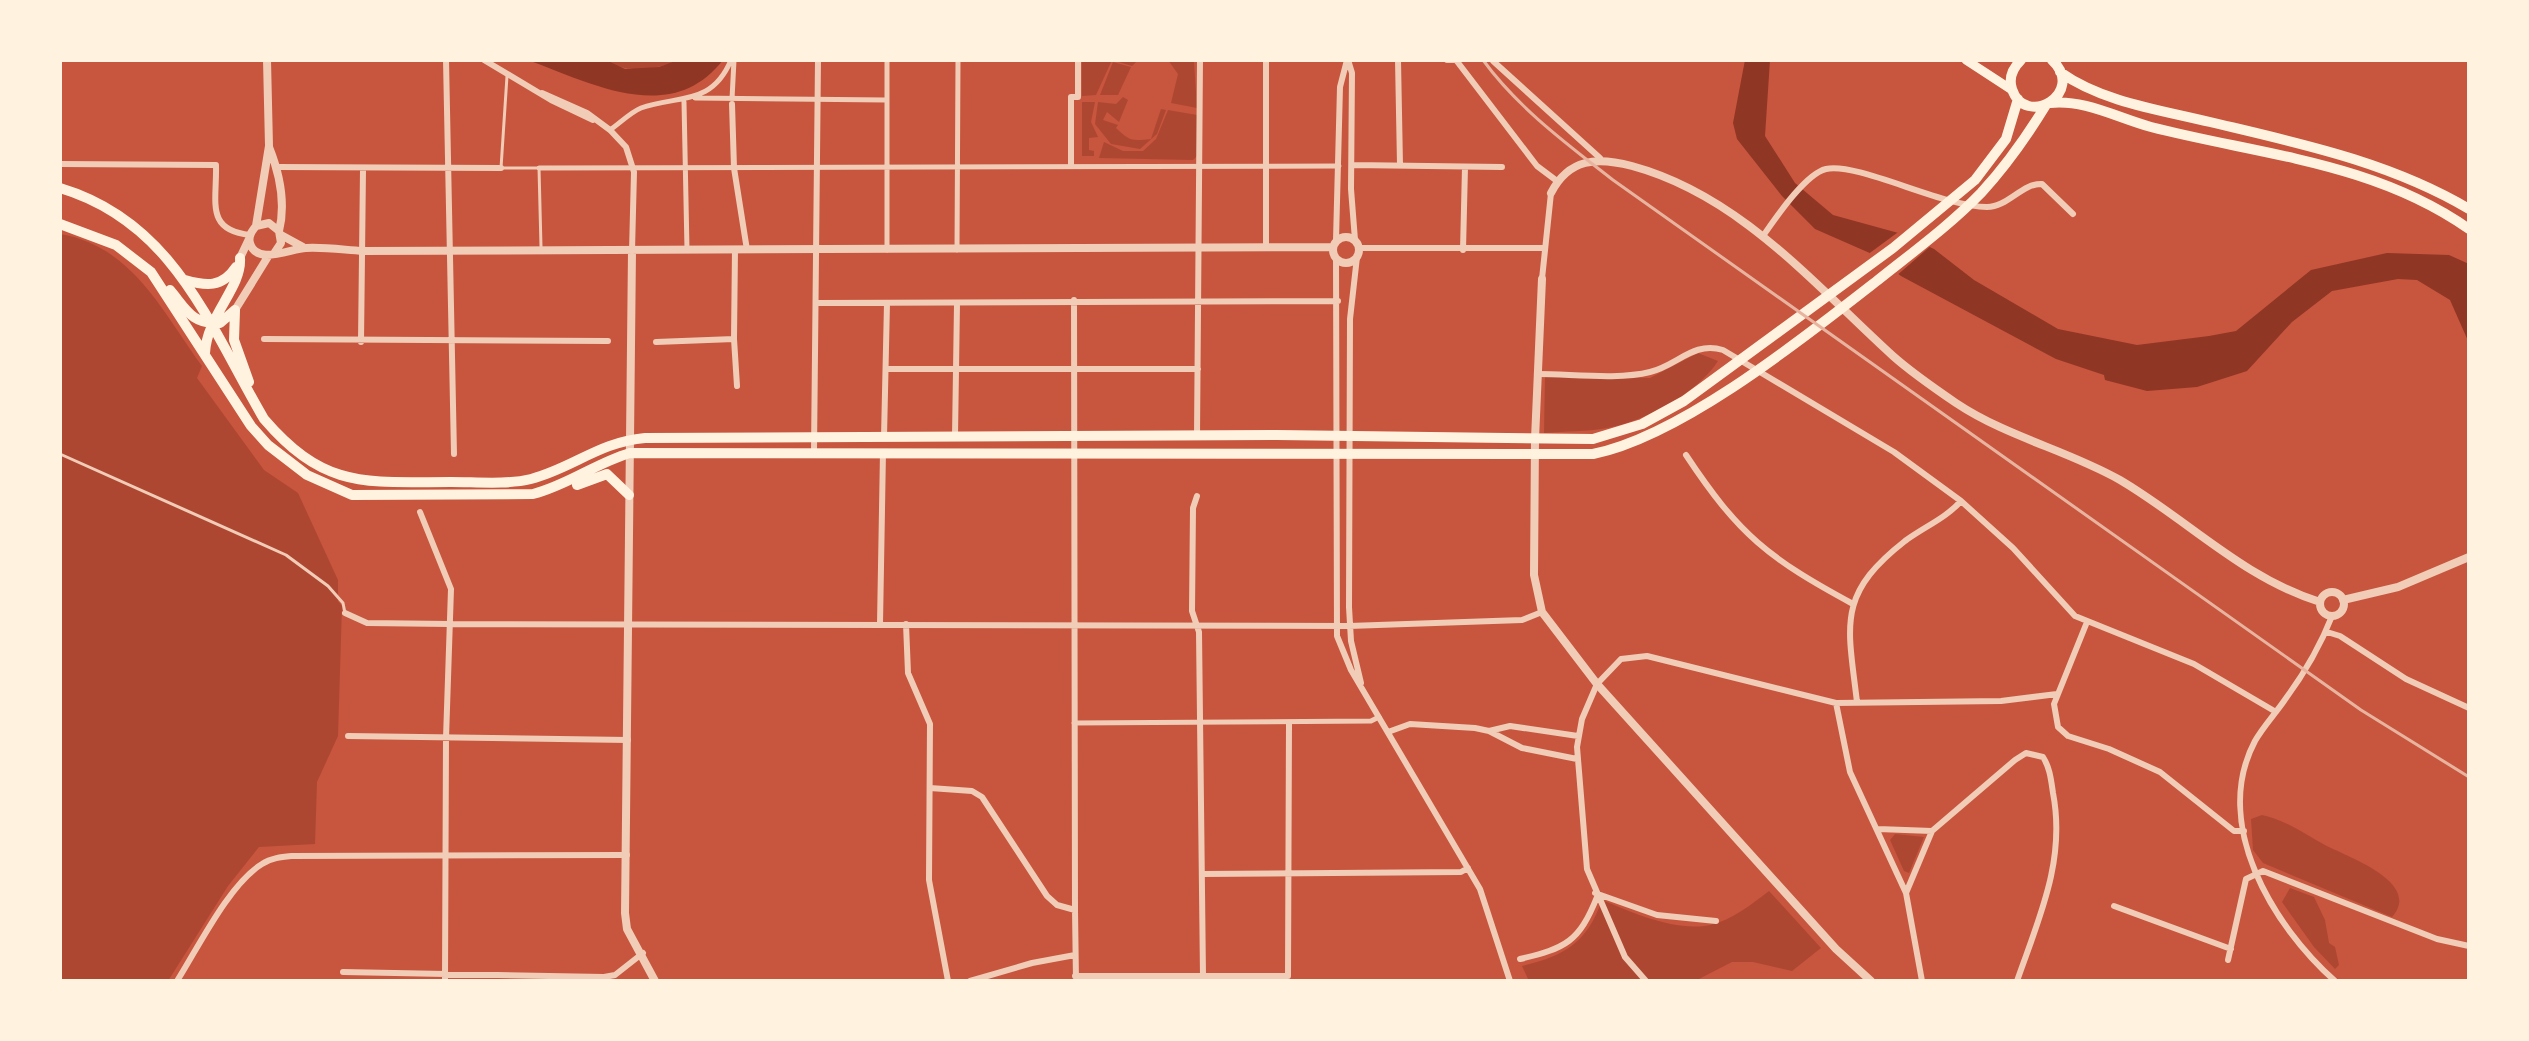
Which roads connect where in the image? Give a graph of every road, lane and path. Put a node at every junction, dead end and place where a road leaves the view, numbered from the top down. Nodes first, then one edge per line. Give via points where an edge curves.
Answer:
1 (267, 60) edge
2 (446, 60) edge
3 (484, 60) edge
4 (732, 60) edge
5 (818, 60) edge
6 (887, 60) edge
7 (958, 60) edge
8 (1078, 60) edge
9 (1200, 60) edge
10 (1266, 60) edge
11 (1348, 60) edge
12 (1398, 60) edge
13 (1447, 60) edge
14 (1494, 60) edge
15 (1966, 60) edge
16 (2020, 60) edge
17 (2057, 64) edge
18 (508, 73) junction
19 (2015, 94) junction
20 (695, 98) junction
21 (818, 100) junction
22 (886, 100) junction
23 (732, 101) junction
24 (684, 102) junction
25 (2048, 104) junction
26 (610, 130) junction
27 (269, 146) junction
28 (1600, 158) junction
29 (60, 164) edge
30 (1201, 165) junction
31 (1353, 165) junction
32 (1400, 165) junction
33 (632, 166) junction
34 (957, 166) junction
35 (1071, 166) junction
36 (1339, 166) junction
37 (277, 167) junction
38 (687, 167) junction
39 (886, 167) junction
40 (1267, 167) junction
41 (1465, 167) junction
42 (1502, 167) dead end
43 (449, 168) junction
44 (501, 168) junction
45 (539, 168) junction
46 (734, 168) junction
47 (818, 168) junction
48 (363, 170) junction
49 (1557, 181) junction
50 (60, 188) edge
51 (1551, 193) joint
52 (2469, 209) edge
53 (2073, 214) dead end
54 (60, 224) edge
55 (256, 226) junction
56 (2469, 229) edge
57 (280, 233) junction
58 (1763, 236) junction
59 (250, 237) junction
60 (1334, 244) junction
61 (303, 247) junction
62 (1357, 248) junction
63 (1544, 248) junction
64 (735, 249) junction
65 (819, 249) junction
66 (1266, 249) junction
67 (541, 250) junction
68 (687, 250) junction
69 (747, 250) junction
70 (887, 250) junction
71 (957, 250) junction
72 (1200, 250) junction
73 (1463, 250) junction
74 (363, 251) junction
75 (450, 251) junction
76 (632, 251) junction
77 (272, 253) junction
78 (240, 258) junction
79 (1336, 258) junction
80 (151, 272) junction
81 (1542, 279) joint
82 (185, 280) junction
83 (1200, 299) junction
84 (1074, 300) junction
85 (1338, 301) junction
86 (818, 303) junction
87 (887, 303) junction
88 (957, 304) junction
89 (235, 310) junction
90 (210, 324) junction
91 (264, 339) dead end
92 (734, 339) junction
93 (608, 341) dead end
94 (361, 342) junction
95 (452, 342) junction
96 (656, 342) dead end
97 (205, 353) junction
98 (1074, 367) junction
99 (956, 368) junction
100 (886, 369) junction
101 (1198, 369) junction
102 (1539, 374) junction
103 (737, 386) dead end
104 (255, 403) junction
105 (955, 436) junction
106 (1197, 436) junction
107 (815, 437) junction
108 (884, 437) junction
109 (1072, 437) junction
110 (1337, 437) junction
111 (1350, 438) junction
112 (630, 439) junction
113 (1535, 439) junction
114 (814, 451) junction
115 (883, 452) junction
116 (1072, 452) junction
117 (630, 453) junction
118 (1336, 453) junction
119 (1350, 453) junction
120 (1535, 453) junction
121 (60, 454) edge
122 (454, 454) dead end
123 (1686, 455) dead end
124 (563, 485) junction
125 (629, 495) junction
126 (1197, 496) dead end
127 (1961, 501) junction
128 (420, 512) dead end
129 (2469, 557) edge
130 (2343, 600) junction
131 (2320, 602) junction
132 (1853, 604) junction
133 (1542, 612) junction
134 (345, 613) joint
135 (2332, 616) junction
136 (2087, 622) junction
137 (449, 624) junction
138 (880, 624) junction
139 (906, 624) junction
140 (628, 625) junction
141 (1074, 625) junction
142 (1197, 625) junction
143 (1336, 626) junction
144 (1349, 626) junction
145 (2327, 632) junction
146 (1597, 684) junction
147 (1362, 686) junction
148 (2057, 694) junction
149 (1857, 702) junction
150 (1836, 703) junction
151 (2469, 708) edge
152 (2276, 712) junction
153 (1379, 717) junction
154 (1074, 723) junction
155 (1200, 723) junction
156 (1289, 723) junction
157 (1489, 731) junction
158 (1388, 732) junction
159 (348, 736) dead end
160 (1578, 736) junction
161 (446, 738) junction
162 (628, 740) junction
163 (1577, 759) junction
164 (930, 788) junction
165 (1878, 829) junction
166 (1932, 831) junction
167 (2244, 831) junction
168 (445, 854) junction
169 (627, 855) junction
170 (1468, 868) junction
171 (1289, 873) junction
172 (2255, 873) junction
173 (1202, 874) junction
174 (1906, 893) junction
175 (1596, 895) junction
176 (2114, 906) dead end
177 (1075, 910) junction
178 (1716, 921) dead end
179 (2469, 946) edge
180 (2231, 949) junction
181 (643, 953) junction
182 (1075, 955) junction
183 (1520, 959) dead end
184 (2228, 960) dead end
185 (343, 972) dead end
186 (1203, 976) junction
187 (445, 977) edge
188 (1076, 978) edge
189 (2332, 980) edge
190 (177, 981) edge
191 (655, 981) edge
192 (948, 981) edge
193 (970, 981) edge
194 (1510, 981) edge
195 (1646, 981) edge
196 (1871, 981) edge
197 (1922, 981) edge
198 (2017, 981) edge

1 - 27 street
2 - 43 street
3 - 18 street
4 - 20 street via 719,80
4 - 23 street
5 - 21 street
6 - 22 street
7 - 34 street
8 - 35 street via 1078,97 1071,97
9 - 30 street
10 - 40 street
11 - 31 street
11 - 36 street via 1340,87
12 - 32 street
13 - 49 street via 1456,60 1537,166
14 - 28 street
15 - 19 main road
16 - 19 main road via 2011,75
17 - 25 main road via 2061,90
17 - 52 main road via 2084,87 2371,164
18 - 26 street
18 - 44 lane
19 - 25 main road via 2029,105
19 - 113 main road via 2012,128 1975,180 1730,368 1673,408 1617,434
20 - 23 street
20 - 24 street
21 - 22 street
21 - 23 street
21 - 47 street
22 - 39 street
23 - 46 street
24 - 26 street via 646,106
24 - 38 street
25 - 56 main road via 2078,105 2346,170 2427,203
25 - 120 main road via 1979,194 1907,257 1745,377 1624,446 1593,454
26 - 33 street via 626,147
27 - 37 street
27 - 55 street
28 - 49 street via 1577,165
28 - 58 street via 1669,176 1722,205
29 - 59 street via 216,165 219,222 226,230
30 - 35 street
30 - 40 street
30 - 72 street
31 - 32 street
31 - 62 street
32 - 41 street
33 - 38 street
33 - 45 street
33 - 76 street
34 - 35 street
34 - 39 street
34 - 71 street
36 - 40 street
36 - 60 street
37 - 48 street
37 - 57 street
38 - 46 street
38 - 68 street
39 - 47 street
39 - 70 street
40 - 66 street
41 - 42 street
41 - 73 street
43 - 44 street
43 - 48 street
43 - 75 street
44 - 45 lane
45 - 67 lane
46 - 47 street
46 - 69 street
47 - 65 street
48 - 74 street
49 - 51 street
50 - 82 main road via 93,199 128,220
51 - 63 street
53 - 58 street via 2038,183 1990,207 1937,198 1843,169 1825,169 1804,185
54 - 80 main road via 116,245
55 - 57 street via 269,223
55 - 59 street
57 - 61 street
57 - 77 street
58 - 131 street via 1894,357 1956,403 2117,479 2249,570
59 - 77 street via 255,251
59 - 78 street
60 - 62 street via 1346,236
60 - 66 street
60 - 79 street
61 - 74 street
61 - 77 street
62 - 73 street
62 - 79 street via 1349,263
62 - 111 street via 1351,291
63 - 73 street
63 - 81 street
64 - 68 street
64 - 69 street
64 - 92 street
65 - 69 street
65 - 70 street
65 - 86 street
66 - 72 street
67 - 75 street
67 - 76 street
68 - 76 street
70 - 71 street
71 - 72 street
72 - 83 street
74 - 75 street
74 - 94 street
75 - 95 street
76 - 112 street
77 - 89 street
78 - 82 main road via 220,283
78 - 90 main road via 237,278
79 - 85 street
80 - 90 main road via 190,316
80 - 97 main road
81 - 102 street
82 - 90 main road
83 - 84 street
83 - 85 street
83 - 101 street
84 - 88 street
84 - 98 street
85 - 110 street
86 - 87 street
86 - 107 street
87 - 88 street
87 - 100 street
88 - 99 street
89 - 90 main road via 220,323
89 - 104 main road via 234,340
90 - 97 main road
90 - 104 main road
91 - 94 street
92 - 96 street
92 - 103 street
93 - 95 street
94 - 95 street
95 - 122 street
97 - 124 main road via 268,445 332,488 352,495 496,496 533,494
98 - 99 street
98 - 101 street
98 - 109 street
99 - 100 street
99 - 105 street
100 - 108 street
101 - 106 street
102 - 113 street
102 - 127 street via 1645,374 1699,347 1723,350 1894,452
104 - 112 main road via 293,448 354,481 530,479
105 - 108 main road
105 - 109 main road
106 - 109 main road
106 - 110 main road
107 - 108 main road
107 - 112 main road
107 - 114 street
109 - 116 street
110 - 111 main road
110 - 118 street
111 - 113 main road
111 - 119 street
112 - 117 street
113 - 120 street
114 - 115 main road
114 - 117 main road
115 - 116 main road
115 - 138 street
116 - 118 main road
116 - 141 street
117 - 124 main road
117 - 125 street
118 - 119 main road
118 - 143 street
119 - 120 main road
119 - 144 street
120 - 133 street via 1534,575
121 - 134 lane via 286,555 328,586
123 - 132 street via 1717,503 1750,538 1796,573
124 - 125 main road via 607,474
125 - 140 street
126 - 142 street via 1192,611
127 - 132 street via 1882,561
127 - 136 street via 2013,548 2069,612
128 - 137 street via 448,574
129 - 130 street via 2398,587
130 - 131 street via 2331,592
130 - 135 street via 2341,612
131 - 135 street via 2323,612
132 - 149 street via 1848,623
133 - 144 street via 1522,620
133 - 146 street
134 - 137 street via 367,623
135 - 145 street
136 - 148 street
136 - 152 street via 2194,664
137 - 140 street
137 - 161 street
138 - 139 street
138 - 140 street
139 - 141 street
139 - 164 street via 908,673 930,724
140 - 162 street
141 - 142 street
141 - 154 street
142 - 143 street
142 - 155 street
143 - 144 street
143 - 147 street via 1339,644
144 - 147 street
145 - 151 street via 2406,679
145 - 152 street
146 - 150 street via 1621,659 1647,656
146 - 160 street
146 - 196 street
147 - 153 street
148 - 149 street via 2001,701
148 - 167 street via 2055,717 2064,733 2160,772 2234,831
149 - 150 street
150 - 165 street via 1850,772
152 - 167 street via 2256,739 2243,775
153 - 156 street
153 - 158 street
154 - 155 street
154 - 177 street
155 - 156 street
155 - 173 street
156 - 171 street
157 - 158 street via 1410,724
157 - 160 street via 1531,727
157 - 163 street via 1522,748
158 - 170 street
159 - 161 street
160 - 163 street
161 - 162 street
161 - 168 street
162 - 169 street
163 - 175 street via 1583,840
164 - 177 street via 972,791 982,797 1047,896
164 - 192 street via 930,899
165 - 166 street
165 - 174 street
166 - 174 street
166 - 198 street via 2015,760 2026,753 2043,757 2058,837 2054,874
167 - 172 street
168 - 169 street
168 - 187 street
168 - 190 street via 292,856 266,862 250,875
169 - 181 street via 627,929
170 - 171 street
170 - 194 street
171 - 173 street
171 - 186 street via 1288,976
172 - 179 street via 2263,871 2437,939
172 - 180 street via 2246,879
172 - 189 street via 2294,936
173 - 186 street
174 - 197 street
175 - 178 street via 1657,915
175 - 183 street via 1585,924 1569,942
175 - 195 street via 1625,957
176 - 180 street
177 - 182 street
180 - 184 street
181 - 187 street via 615,975 604,977
181 - 191 street
182 - 188 street
182 - 193 street
185 - 187 street
186 - 188 street

